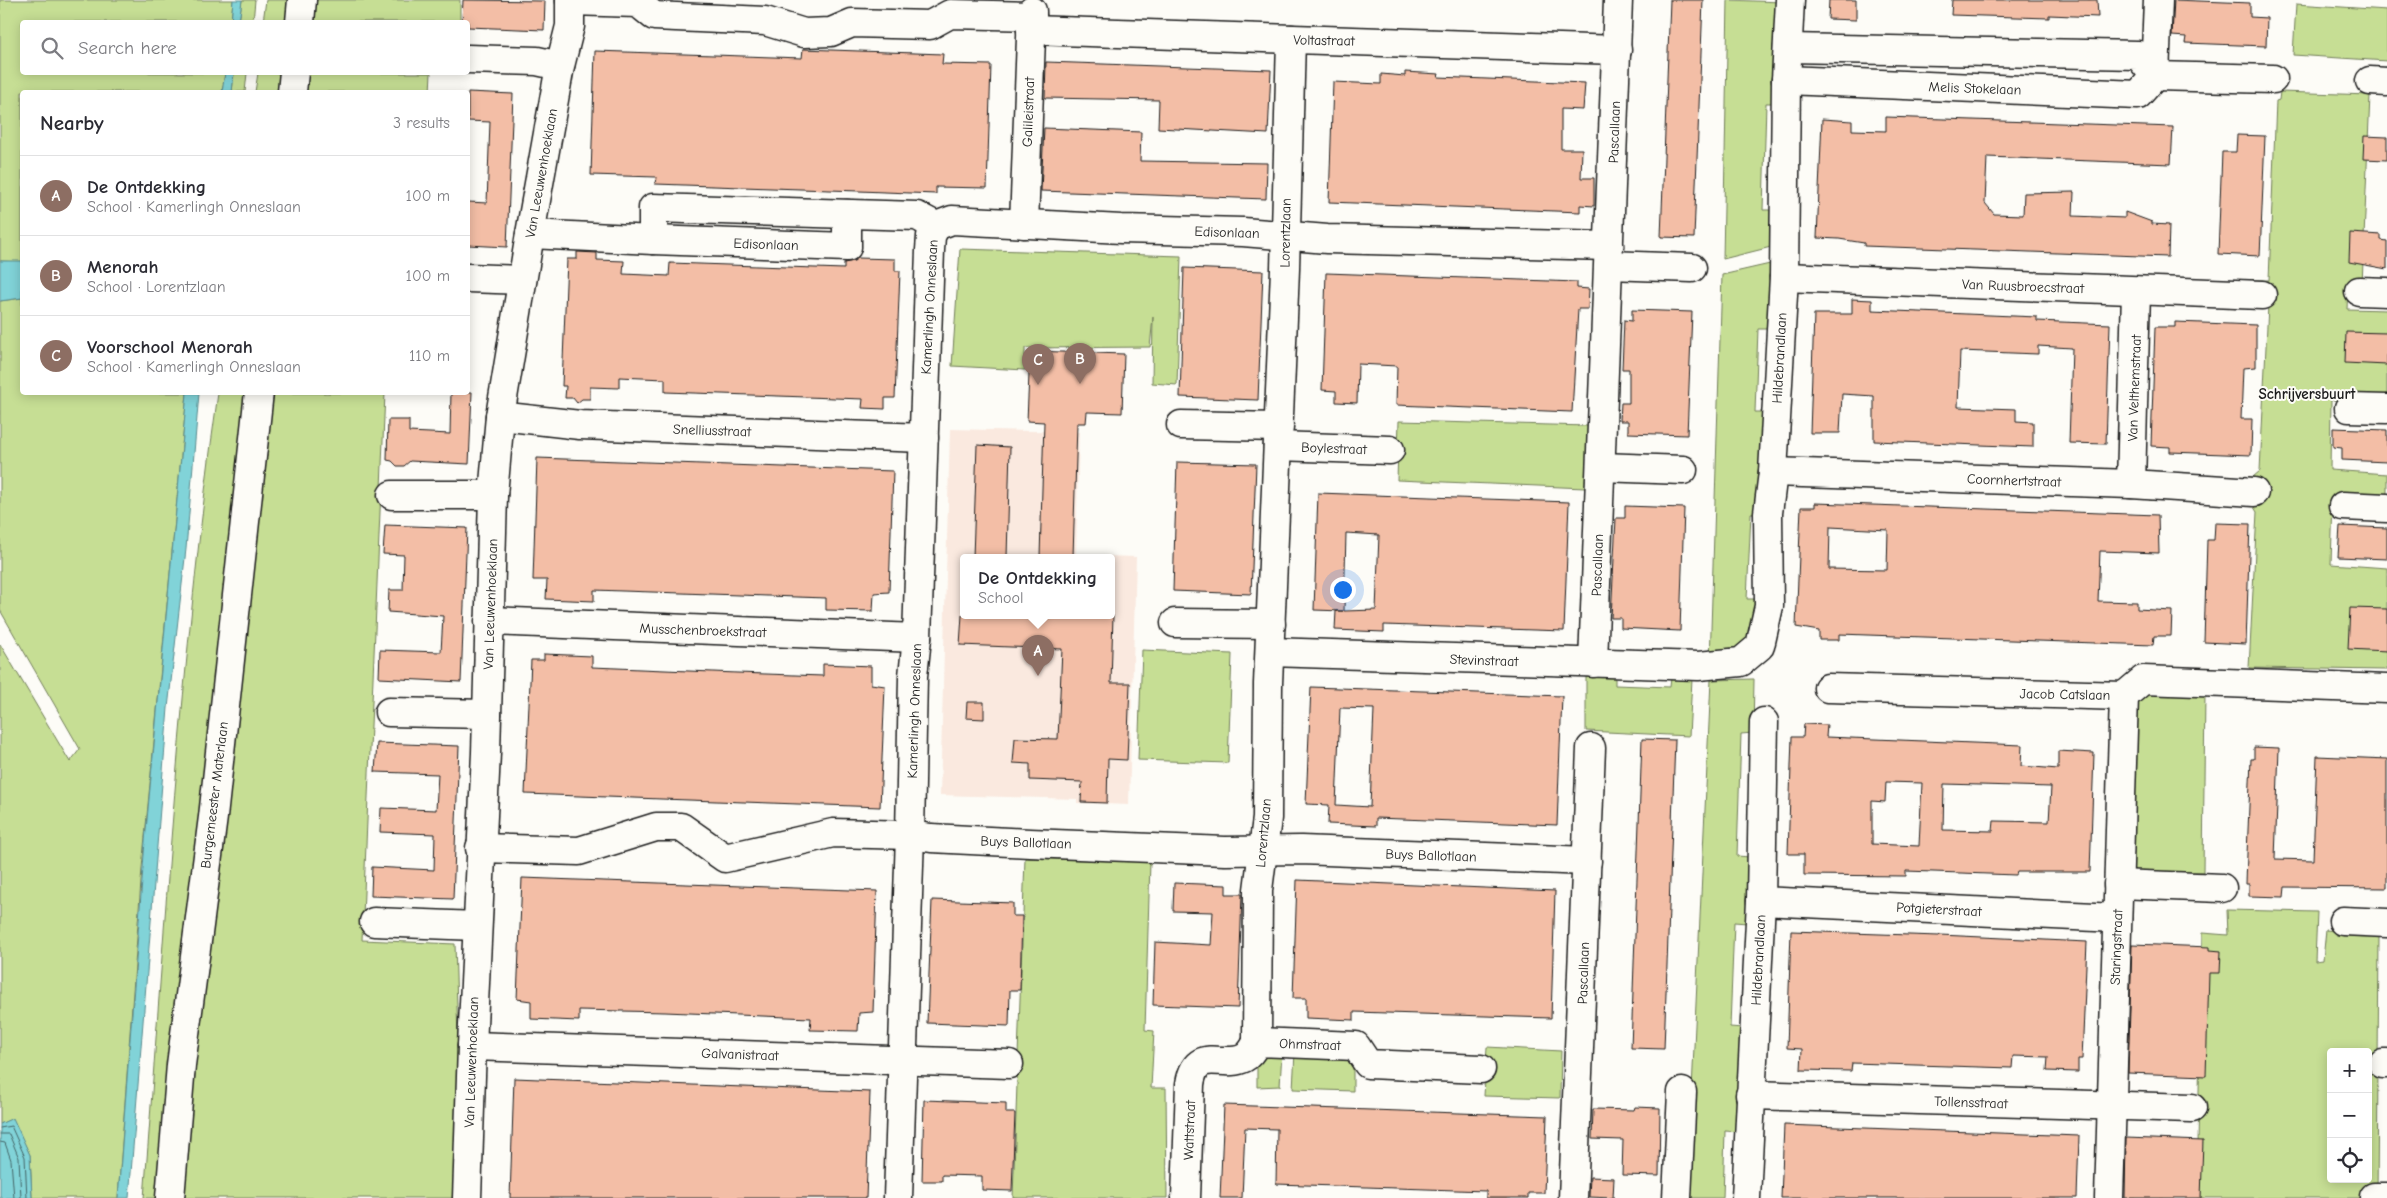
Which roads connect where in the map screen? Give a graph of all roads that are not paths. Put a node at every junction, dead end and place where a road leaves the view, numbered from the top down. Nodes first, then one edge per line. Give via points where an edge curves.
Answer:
1 (302, 0) edge
2 (570, 0) edge
3 (1618, 0) edge
4 (1790, 0) edge
5 (2158, 0) edge
6 (1032, 15) edge
7 (300, 20) edge
8 (1291, 39) junction
9 (1788, 48) junction
10 (1617, 50) junction
11 (470, 60) edge
12 (560, 66) junction
13 (294, 75) edge
14 (2155, 76) junction
15 (2273, 79) dead end
16 (1786, 80) junction
17 (292, 90) edge
18 (1024, 224) junction
19 (936, 226) junction
20 (530, 234) junction
21 (1285, 235) junction
22 (1609, 256) junction
23 (1692, 268) dead end
24 (1784, 277) junction
25 (470, 278) edge
26 (522, 280) junction
27 (2136, 291) junction
28 (2359, 291) dead end
29 (2387, 292) edge
30 (2262, 295) dead end
31 (259, 395) edge
32 (2349, 408) dead end
33 (2387, 409) edge
34 (500, 416) junction
35 (1181, 425) dead end
36 (1278, 436) junction
37 (924, 438) junction
38 (1390, 450) dead end
39 (1601, 468) junction
40 (1683, 470) dead end
41 (1773, 472) junction
42 (2131, 484) junction
43 (2254, 492) dead end
44 (392, 495) dead end
45 (493, 495) junction
46 (2343, 506) dead end
47 (2387, 508) edge
48 (488, 622) junction
49 (1176, 623) dead end
50 (1271, 624) junction
51 (917, 638) junction
52 (1270, 652) junction
53 (1593, 663) junction
54 (1698, 666) joint
55 (1828, 688) dead end
56 (2387, 689) edge
57 (2124, 696) junction
58 (389, 712) dead end
59 (487, 714) junction
60 (1764, 722) dead end
61 (1591, 748) dead end
62 (910, 835) junction
63 (480, 848) junction
64 (1263, 850) junction
65 (1588, 860) junction
66 (2118, 884) junction
67 (2222, 888) dead end
68 (1761, 900) junction
69 (2117, 918) junction
70 (2343, 921) dead end
71 (374, 922) dead end
72 (2387, 922) edge
73 (477, 926) junction
74 (1257, 1042) junction
75 (472, 1046) junction
76 (902, 1060) junction
77 (1009, 1064) dead end
78 (1481, 1069) dead end
79 (1682, 1092) dead end
80 (1750, 1095) junction
81 (2112, 1106) junction
82 (2192, 1108) dead end
83 (170, 1198) edge
84 (467, 1198) edge
85 (898, 1198) edge
86 (1186, 1198) edge
87 (1573, 1198) edge
88 (1677, 1198) edge
89 (1746, 1198) edge
90 (2109, 1198) edge

1 - 7 street
2 - 6 street, Voltastraat via 638,3 654,16 765,22 804,33 831,32 852,23 930,25 950,14
2 - 12 street, Van Leeuwenhoeklaan via 570,26
3 - 10 street, Pascallaan
4 - 9 street, Hildebrandlaan
5 - 14 street
6 - 8 street, Voltastraat
6 - 18 street, Galileistraat
8 - 10 street, Voltastraat
8 - 21 street, Lorentzlaan
9 - 14 street via 2138,55
9 - 16 street, Hildebrandlaan
10 - 22 street, Pascallaan
11 - 12 street via 537,61
12 - 20 street, Van Leeuwenhoeklaan
13 - 17 street
14 - 15 street
14 - 16 street, Melis Stokelaan via 2138,96
16 - 24 street, Hildebrandlaan
18 - 19 street, Edisonlaan via 952,220
18 - 21 street, Edisonlaan
19 - 20 street via 916,216 654,208 653,240
19 - 37 street, Kamerlingh Onneslaan via 930,250
20 - 26 street, Van Leeuwenhoeklaan
21 - 22 street, Edisonlaan
21 - 36 street, Lorentzlaan
22 - 23 street
22 - 39 street, Pascallaan
24 - 27 street, Van Ruusbroecstraat
24 - 41 street, Hildebrandlaan
25 - 26 street
26 - 34 street, Van Leeuwenhoeklaan
27 - 30 street, Van Ruusbroecstraat
27 - 42 street, Van Velthemstraat
28 - 29 street
31 - 83 street, Burgemeester Materlaan via 213,817 181,1065
32 - 33 street
34 - 37 street, Snelliusstraat via 580,425
34 - 45 street, Van Leeuwenhoeklaan
35 - 36 street
36 - 38 street, Boylestraat
36 - 50 street, Lorentzlaan
37 - 51 street, Kamerlingh Onneslaan
39 - 40 street
39 - 53 street, Pascallaan
41 - 42 street, Coornhertstraat
41 - 54 street, Hildebrandlaan via 1768,513 1769,606 1760,646 1741,662
42 - 43 street, Coornhertstraat
44 - 45 street
45 - 48 street, Van Leeuwenhoeklaan
46 - 47 street
48 - 51 street, Musschenbroekstraat
48 - 59 street, Van Leeuwenhoeklaan
49 - 50 street
50 - 52 street, Lorentzlaan
51 - 62 street, Kamerlingh Onneslaan via 913,676
52 - 53 street, Stevinstraat
52 - 64 street, Lorentzlaan via 1267,818
53 - 54 street, Stevinstraat
55 - 57 street, Jacob Catslaan
56 - 57 street, Jacob Catslaan via 2143,680
57 - 66 street, Staringstraat
58 - 59 street
59 - 63 street, Van Leeuwenhoeklaan
60 - 68 street, Hildebrandlaan
61 - 65 street, Pascallaan
62 - 63 street, Buys Ballotlaan via 833,833 725,858 681,827 656,826 579,851
62 - 64 street, Buys Ballotlaan via 1030,843
62 - 76 street, Kamerlingh Onneslaan
63 - 73 street, Van Leeuwenhoeklaan
64 - 65 street, Buys Ballotlaan
64 - 74 street, Lorentzlaan via 1258,890
65 - 87 street, Pascallaan
66 - 67 street
66 - 69 street, Staringstraat
68 - 69 street, Potgieterstraat
68 - 80 street, Hildebrandlaan
69 - 81 street, Staringstraat
70 - 72 street
71 - 73 street
73 - 75 street, Van Leeuwenhoeklaan
74 - 78 street, Ohmstraat via 1356,1046 1368,1064
74 - 86 street, Wattstraat via 1246,1057 1209,1060 1197,1065 1192,1072
75 - 76 street, Galvanistraat
75 - 84 street, Van Leeuwenhoeklaan
76 - 77 street, Galvanistraat
76 - 85 street, Kamerlingh Onneslaan
79 - 88 street
80 - 81 street, Tollensstraat
80 - 89 street, Hildebrandlaan
81 - 82 street, Tollensstraat
81 - 90 street, Staringstraat

